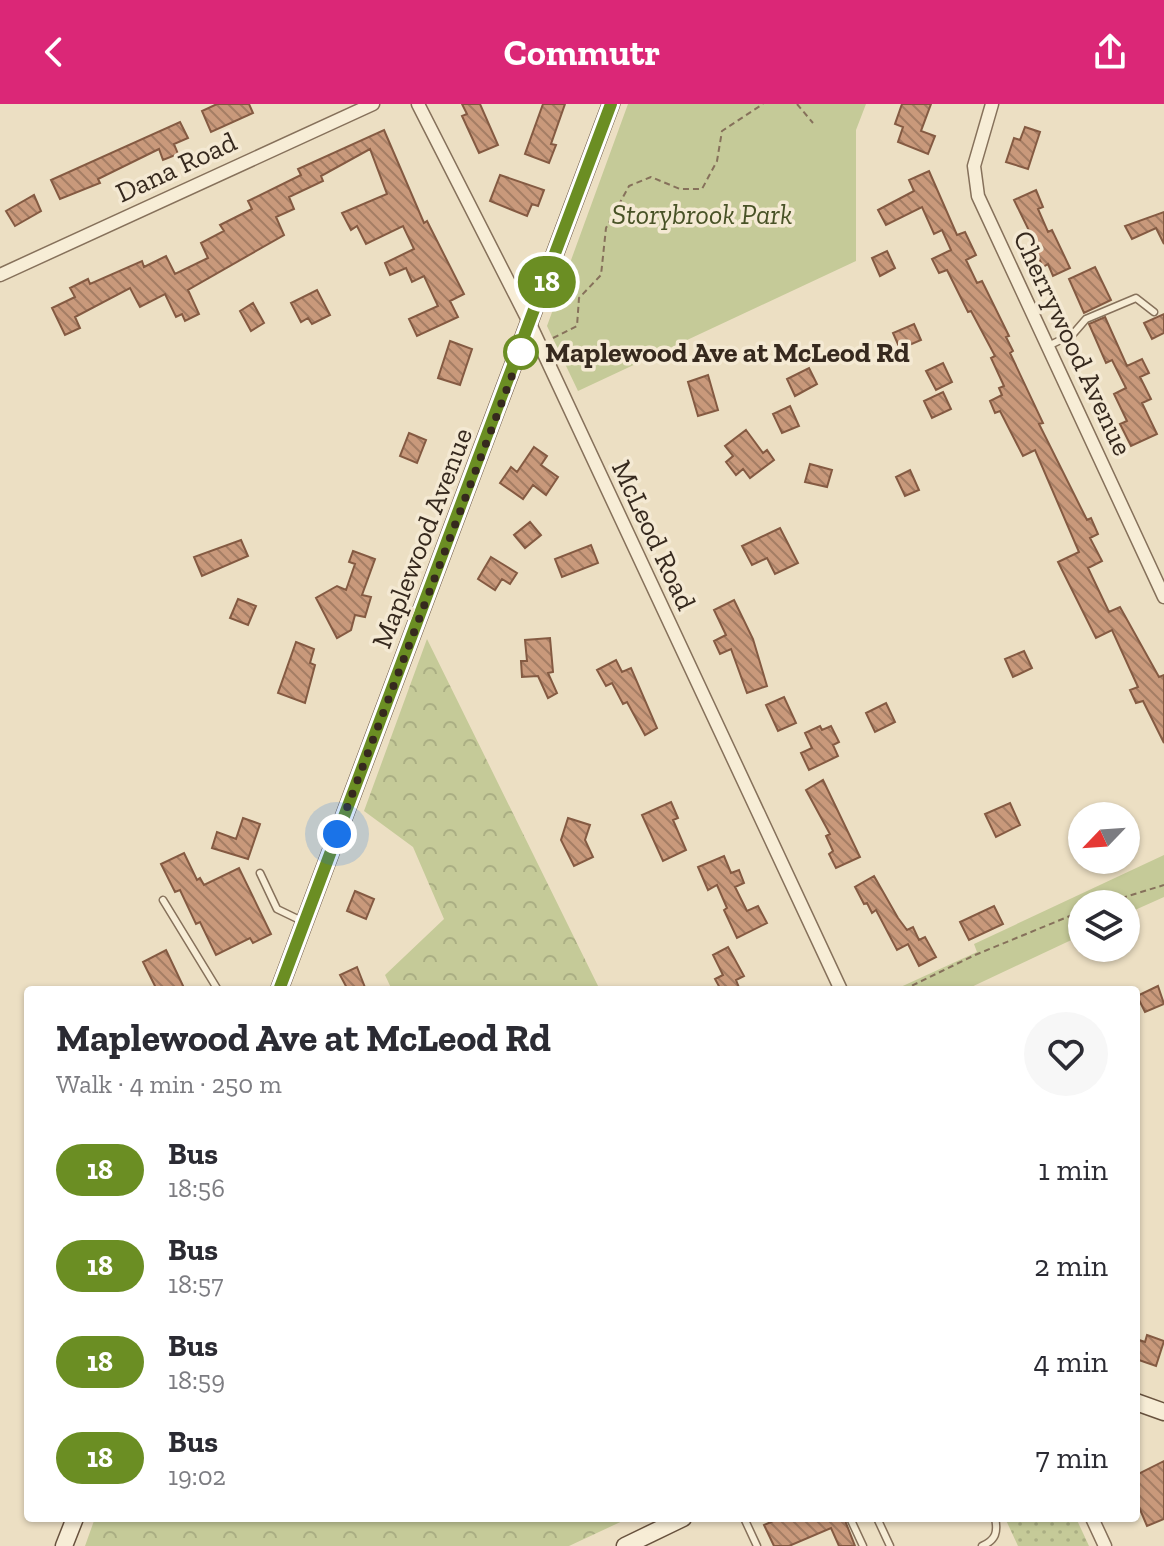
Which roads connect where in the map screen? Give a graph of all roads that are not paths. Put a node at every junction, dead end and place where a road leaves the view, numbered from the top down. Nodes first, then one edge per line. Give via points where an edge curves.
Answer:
1 (373, 104) edge
2 (418, 104) edge
3 (611, 104) edge
4 (992, 104) edge
5 (0, 275) edge
6 (1154, 312) dead end
7 (531, 326) junction
8 (1048, 346) junction
9 (1164, 597) edge
10 (260, 873) dead end
11 (163, 900) dead end
12 (304, 922) junction
13 (216, 986) edge
14 (280, 986) edge
15 (839, 986) edge
16 (1140, 1403) edge
17 (1164, 1412) edge
18 (73, 1522) edge
19 (675, 1522) edge
20 (746, 1522) edge
21 (852, 1522) edge
22 (879, 1522) edge
23 (996, 1522) edge
24 (1094, 1522) edge
25 (64, 1546) edge
26 (625, 1546) edge
27 (757, 1546) edge
28 (863, 1546) edge
29 (890, 1546) edge
30 (982, 1546) edge
31 (1105, 1546) edge

1 - 5 street, Dana Road
2 - 7 street, McLeod Road
3 - 7 street, Maplewood Avenue
4 - 8 street, Cherrywood Avenue via 974,166 978,196
6 - 8 lane via 1136,298 1086,319 1073,334
7 - 12 street, Maplewood Avenue
7 - 15 street, McLeod Road
8 - 9 street, Cherrywood Avenue
10 - 12 lane via 277,909
11 - 13 lane
12 - 14 street, Maplewood Avenue
16 - 17 street
18 - 25 street
19 - 26 street
20 - 27 lane
21 - 28 lane
22 - 29 lane
23 - 30 lane via 992,1542
24 - 31 street

